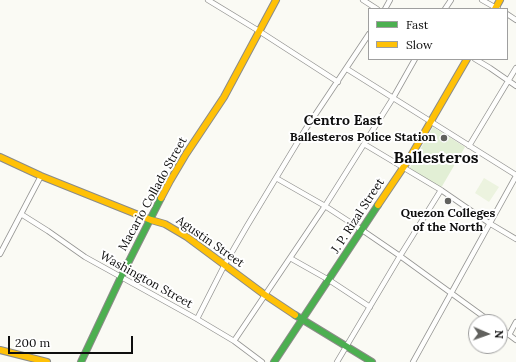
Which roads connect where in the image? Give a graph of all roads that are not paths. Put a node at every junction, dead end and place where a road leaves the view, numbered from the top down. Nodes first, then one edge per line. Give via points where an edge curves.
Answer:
1 (208, 0) edge
2 (276, 0) edge
3 (362, 0) edge
4 (482, 0) edge
5 (375, 8) edge
6 (494, 8) edge
7 (259, 31) junction
8 (368, 36) edge
9 (415, 60) edge
10 (466, 60) edge
11 (476, 60) edge
12 (516, 68) edge
13 (347, 69) junction
14 (508, 81) junction
15 (338, 82) junction
16 (516, 86) edge
17 (393, 98) junction
18 (431, 121) junction
19 (364, 144) junction
20 (469, 146) junction
21 (0, 157) edge
22 (403, 168) junction
23 (42, 176) junction
24 (516, 176) edge
25 (276, 178) junction
26 (441, 190) junction
27 (325, 206) junction
28 (21, 214) junction
29 (151, 220) junction
30 (489, 223) junction
31 (362, 230) junction
32 (516, 239) edge
33 (0, 254) edge
34 (400, 256) junction
35 (290, 258) junction
36 (225, 264) junction
37 (121, 277) junction
38 (329, 280) junction
39 (451, 293) junction
40 (265, 295) junction
41 (370, 306) junction
42 (480, 314) edge
43 (197, 319) junction
44 (302, 320) junction
45 (516, 322) edge
46 (509, 335) joint
47 (516, 340) edge
48 (234, 341) junction
49 (346, 346) junction
50 (0, 350) edge
51 (47, 362) edge
52 (81, 362) edge
53 (262, 362) edge
54 (274, 362) edge
55 (337, 362) edge
56 (372, 362) edge
57 (413, 362) edge

1 - 7 street
2 - 7 street, Macario Collado Street
3 - 5 street
4 - 6 street
7 - 15 street
7 - 29 street, Macario Collado Street via 224,97 177,169
8 - 13 street
9 - 17 street
10 - 18 street, J. P. Rizal Street
11 - 14 street
12 - 14 street
13 - 15 street
13 - 17 street
14 - 16 street
14 - 20 street
15 - 25 street
17 - 18 street
17 - 19 street
18 - 20 street
18 - 22 street, J. P. Rizal Street
19 - 22 street
19 - 27 street
20 - 24 street
21 - 23 street, Agustin Street
22 - 26 street
22 - 31 street, J. P. Rizal Street
23 - 28 street
23 - 29 street, Agustin Street
24 - 30 street
25 - 27 street
25 - 36 street
26 - 30 street
26 - 34 street
27 - 31 street
27 - 35 street
28 - 33 street
28 - 37 street, Washington Street via 85,257
29 - 36 street, Agustin Street via 165,224 187,237
29 - 37 street, Macario Collado Street
30 - 32 street
30 - 39 street
31 - 34 street
31 - 38 street, J. P. Rizal Street
34 - 39 street
34 - 41 street
35 - 38 street
35 - 40 street
36 - 40 street, Agustin Street
36 - 43 street
37 - 43 street, Washington Street
37 - 52 street, Macario Collado Street
38 - 41 street
38 - 44 street, J. P. Rizal Street
39 - 42 street
39 - 57 street
40 - 44 street, Agustin Street
40 - 48 street
41 - 49 street
43 - 48 street, Washington Street
44 - 49 street, Agustin Street
44 - 54 street, J. P. Rizal Street
45 - 46 street
46 - 47 street
48 - 53 street, Washington Street
49 - 55 street
49 - 56 street, Agustin Street
50 - 51 street

